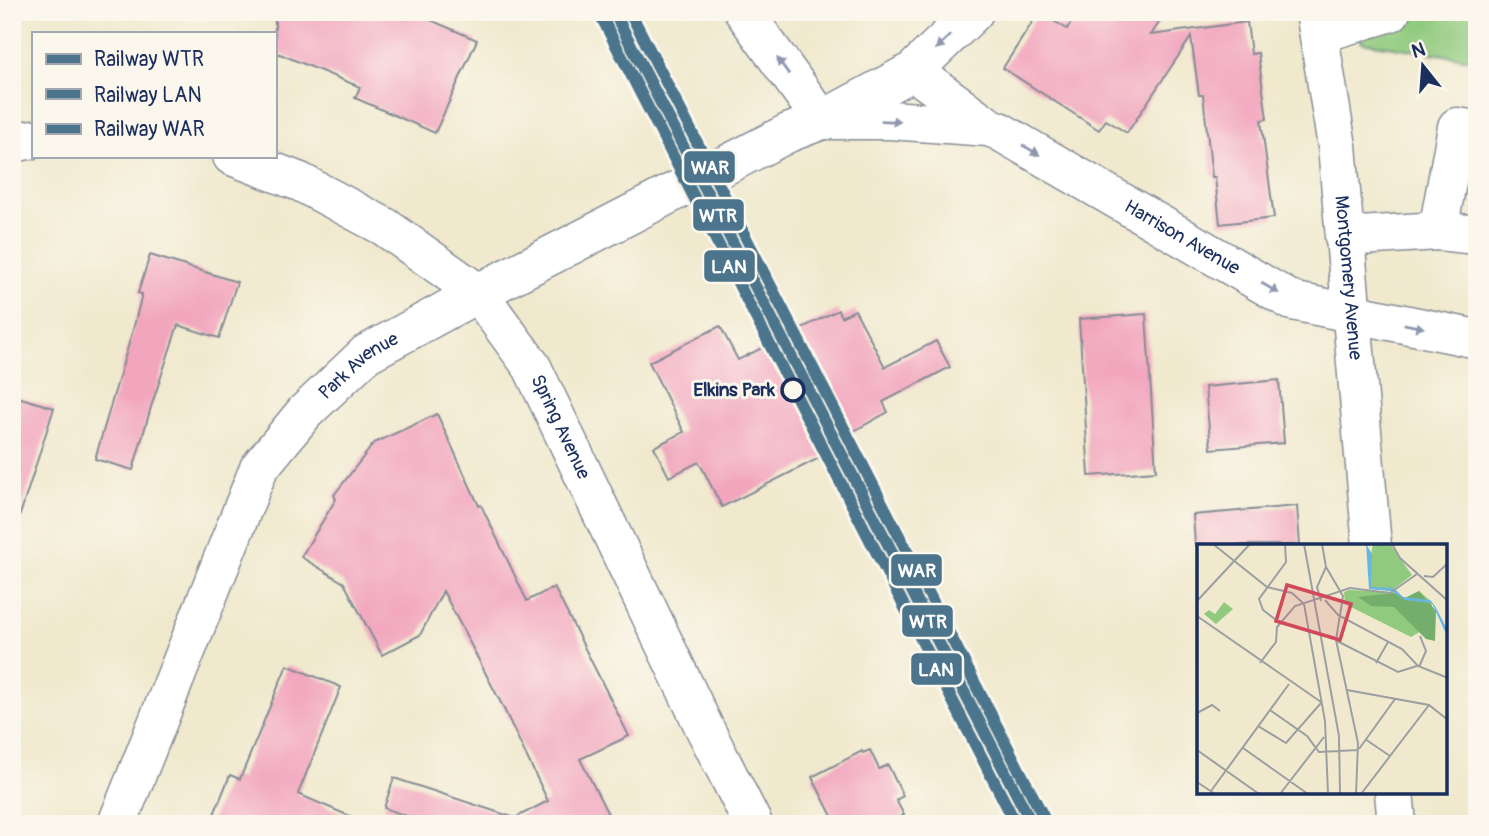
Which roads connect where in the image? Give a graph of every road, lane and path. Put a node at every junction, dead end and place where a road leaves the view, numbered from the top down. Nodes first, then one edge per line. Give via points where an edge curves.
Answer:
1 (744, 12) edge
2 (974, 12) edge
3 (1391, 12) edge
4 (1317, 23) edge
5 (913, 71) junction
6 (822, 120) junction
7 (989, 127) junction
8 (1477, 130) edge
9 (32, 139) edge
10 (12, 143) edge
11 (237, 158) edge
12 (1438, 231) junction
13 (1477, 236) edge
14 (1344, 237) junction
15 (478, 293) junction
16 (1351, 313) junction
17 (1477, 339) edge
18 (1372, 544) edge
19 (1394, 794) edge
20 (117, 824) edge
21 (754, 824) edge
22 (1397, 824) edge

6 -> 1 street
2 -> 5 street, Park Avenue
3 - 4 street
4 - 14 street, Montgomery Avenue via 1337,146
5 - 6 street, Park Avenue
5 - 7 street, Harrison Avenue
6 -> 7 street
6 - 15 street, Park Avenue via 788,133
7 -> 16 street, Harrison Avenue via 1292,301
8 - 12 street via 1457,127
9 - 10 street
11 - 15 street, Spring Avenue via 300,182 385,228
12 - 13 street
12 - 14 street
14 - 16 street, Montgomery Avenue
15 - 20 street, Park Avenue via 366,354 305,412 259,468
15 - 21 street, Spring Avenue via 532,368
16 -> 17 street, Harrison Avenue
16 - 18 street, Montgomery Avenue
19 - 22 street

